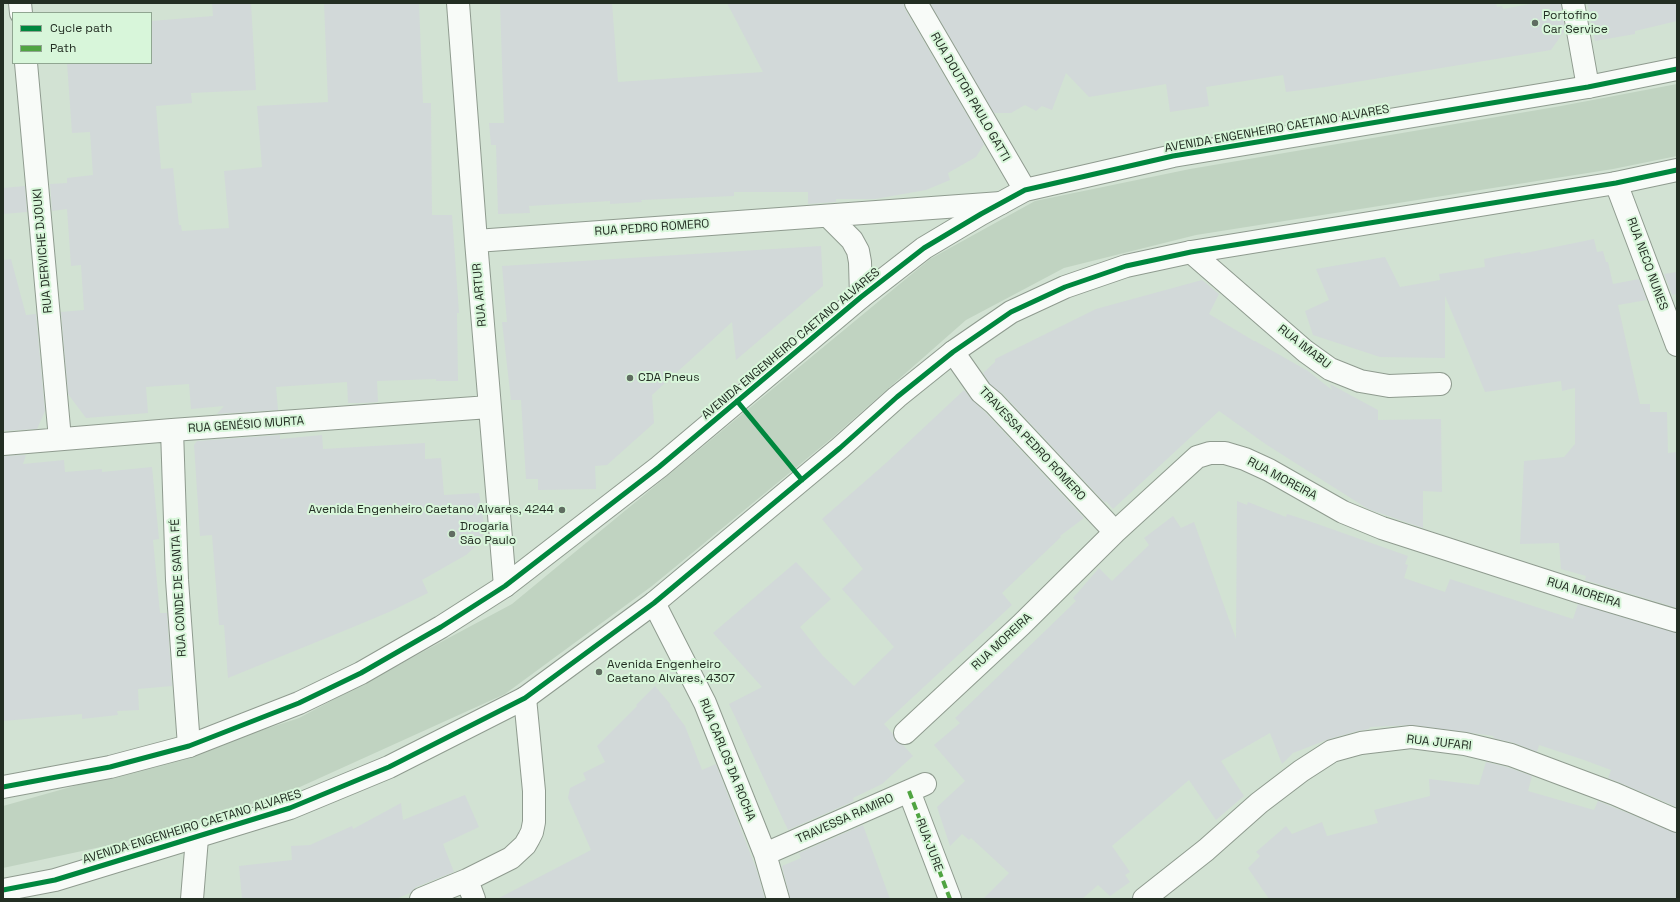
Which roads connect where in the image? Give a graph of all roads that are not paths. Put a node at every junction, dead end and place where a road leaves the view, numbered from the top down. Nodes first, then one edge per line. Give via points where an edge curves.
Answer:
1 (458, 3) edge
2 (916, 3) edge
3 (1573, 3) edge
4 (26, 64) edge
5 (1677, 69) edge
6 (1588, 87) junction
7 (1677, 170) edge
8 (1616, 183) junction
9 (1024, 190) junction
10 (1001, 203) junction
11 (828, 216) junction
12 (476, 241) junction
13 (1191, 252) junction
14 (861, 297) junction
15 (1677, 345) edge
16 (953, 352) junction
17 (1440, 384) dead end
18 (489, 407) junction
19 (172, 430) junction
20 (60, 439) junction
21 (3, 444) edge
22 (1115, 532) junction
23 (505, 586) junction
24 (654, 603) junction
25 (1677, 621) edge
26 (525, 698) junction
27 (905, 733) dead end
28 (190, 746) junction
29 (3, 787) edge
30 (917, 788) joint
31 (1677, 821) edge
32 (197, 838) junction
33 (765, 854) junction
34 (3, 890) edge
35 (470, 890) edge
36 (192, 899) edge
37 (421, 899) edge
38 (778, 899) edge
39 (950, 899) edge
40 (1144, 899) edge

1 - 12 street, RUA ARTUR
2 - 9 street, RUA DOUTOR PAULO GATTI
3 - 6 street
4 - 20 street, RUA DERVICHE DJOUKI
5 - 6 street, AVENIDA ENGENHEIRO CAETANO ALVARES
6 - 9 street, AVENIDA ENGENHEIRO CAETANO ALVARES via 1173,156
7 - 8 street, AVENIDA ENGENHEIRO CAETANO ALVARES
8 - 13 street, AVENIDA ENGENHEIRO CAETANO ALVARES
8 - 15 street, RUA NECO NUNES
9 - 10 street, AVENIDA ENGENHEIRO CAETANO ALVARES
10 - 11 street, RUA PEDRO ROMERO
10 - 14 street, AVENIDA ENGENHEIRO CAETANO ALVARES via 924,248
11 - 12 street, RUA PEDRO ROMERO
11 - 14 street via 852,240 858,251
12 - 18 street, RUA ARTUR
13 - 16 street, AVENIDA ENGENHEIRO CAETANO ALVARES via 1126,266 1065,287 1011,312
13 - 17 street, RUA IMABU via 1305,351 1330,369 1360,381 1389,386
14 - 23 street, AVENIDA ENGENHEIRO CAETANO ALVARES via 659,467
16 - 22 street, TRAVESSA PEDRO ROMERO via 982,392
16 - 24 street, AVENIDA ENGENHEIRO CAETANO ALVARES
18 - 19 street, RUA GENÉSIO MURTA
18 - 23 street, RUA ARTUR
19 - 20 street, RUA GENÉSIO MURTA
19 - 28 street, RUA CONDE DE SANTA FÉ via 177,580
20 - 21 street, RUA GENÉSIO MURTA
22 - 25 street, RUA MOREIRA via 1197,457 1210,453 1225,453 1269,470 1343,512 1382,528
22 - 27 street, RUA MOREIRA via 1021,625
23 - 28 street, AVENIDA ENGENHEIRO CAETANO ALVARES via 441,627 355,676 299,703
24 - 26 street, AVENIDA ENGENHEIRO CAETANO ALVARES
24 - 33 street, RUA CARLOS DA ROCHA via 705,702
26 - 32 street, AVENIDA ENGENHEIRO CAETANO ALVARES via 382,770 290,808
26 - 35 street via 534,791 532,832 525,845
28 - 29 street, AVENIDA ENGENHEIRO CAETANO ALVARES via 110,767
30 - 33 street, TRAVESSA RAMIRO
30 - 39 street, RUA JURE
31 - 40 street, RUA JUFARI via 1615,794 1511,755 1465,744 1411,737 1361,742 1332,751 1301,771
32 - 34 street, AVENIDA ENGENHEIRO CAETANO ALVARES via 55,880
32 - 36 street
33 - 38 street, RUA CARLOS DA ROCHA
35 - 37 street

